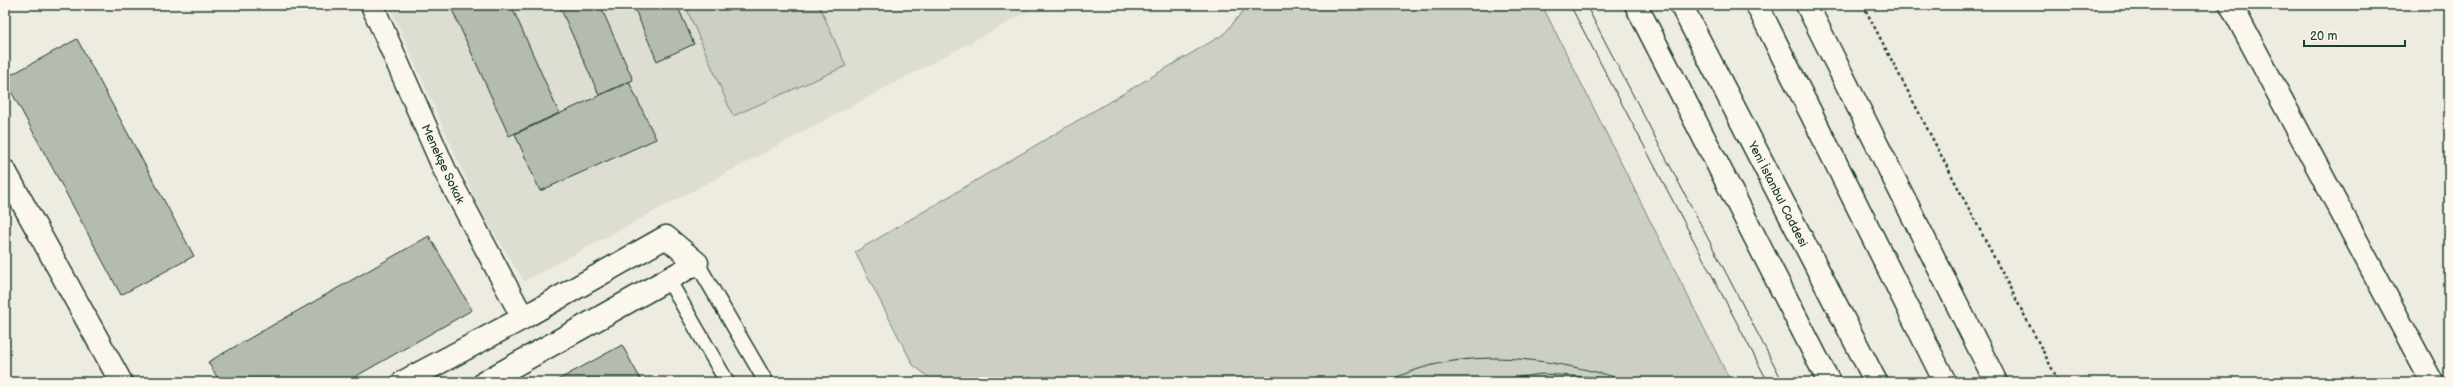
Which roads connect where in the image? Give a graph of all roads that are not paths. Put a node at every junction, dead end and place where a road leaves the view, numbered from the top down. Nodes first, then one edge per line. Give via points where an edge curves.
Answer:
1 (372, 5) edge
2 (1636, 5) edge
3 (1681, 5) edge
4 (1757, 5) edge
5 (1807, 5) edge
6 (2231, 5) edge
7 (5, 171) edge
8 (697, 263) junction
9 (668, 279) junction
10 (523, 318) junction
11 (121, 382) edge
12 (403, 382) edge
13 (485, 382) edge
14 (727, 382) edge
15 (766, 382) edge
16 (1828, 382) edge
17 (1876, 382) edge
18 (1945, 382) edge
19 (1996, 382) edge
20 (2432, 382) edge

1 - 10 main road, Menekşe Sokak via 446,173
2 - 16 main road
3 - 17 main road, Yeni İstanbul Caddesi
4 - 18 main road
5 - 19 main road
6 - 20 main road
7 - 11 main road
8 - 9 main road
8 - 10 main road via 666,237
8 - 15 lane
9 - 13 main road
9 - 14 lane
10 - 12 main road

